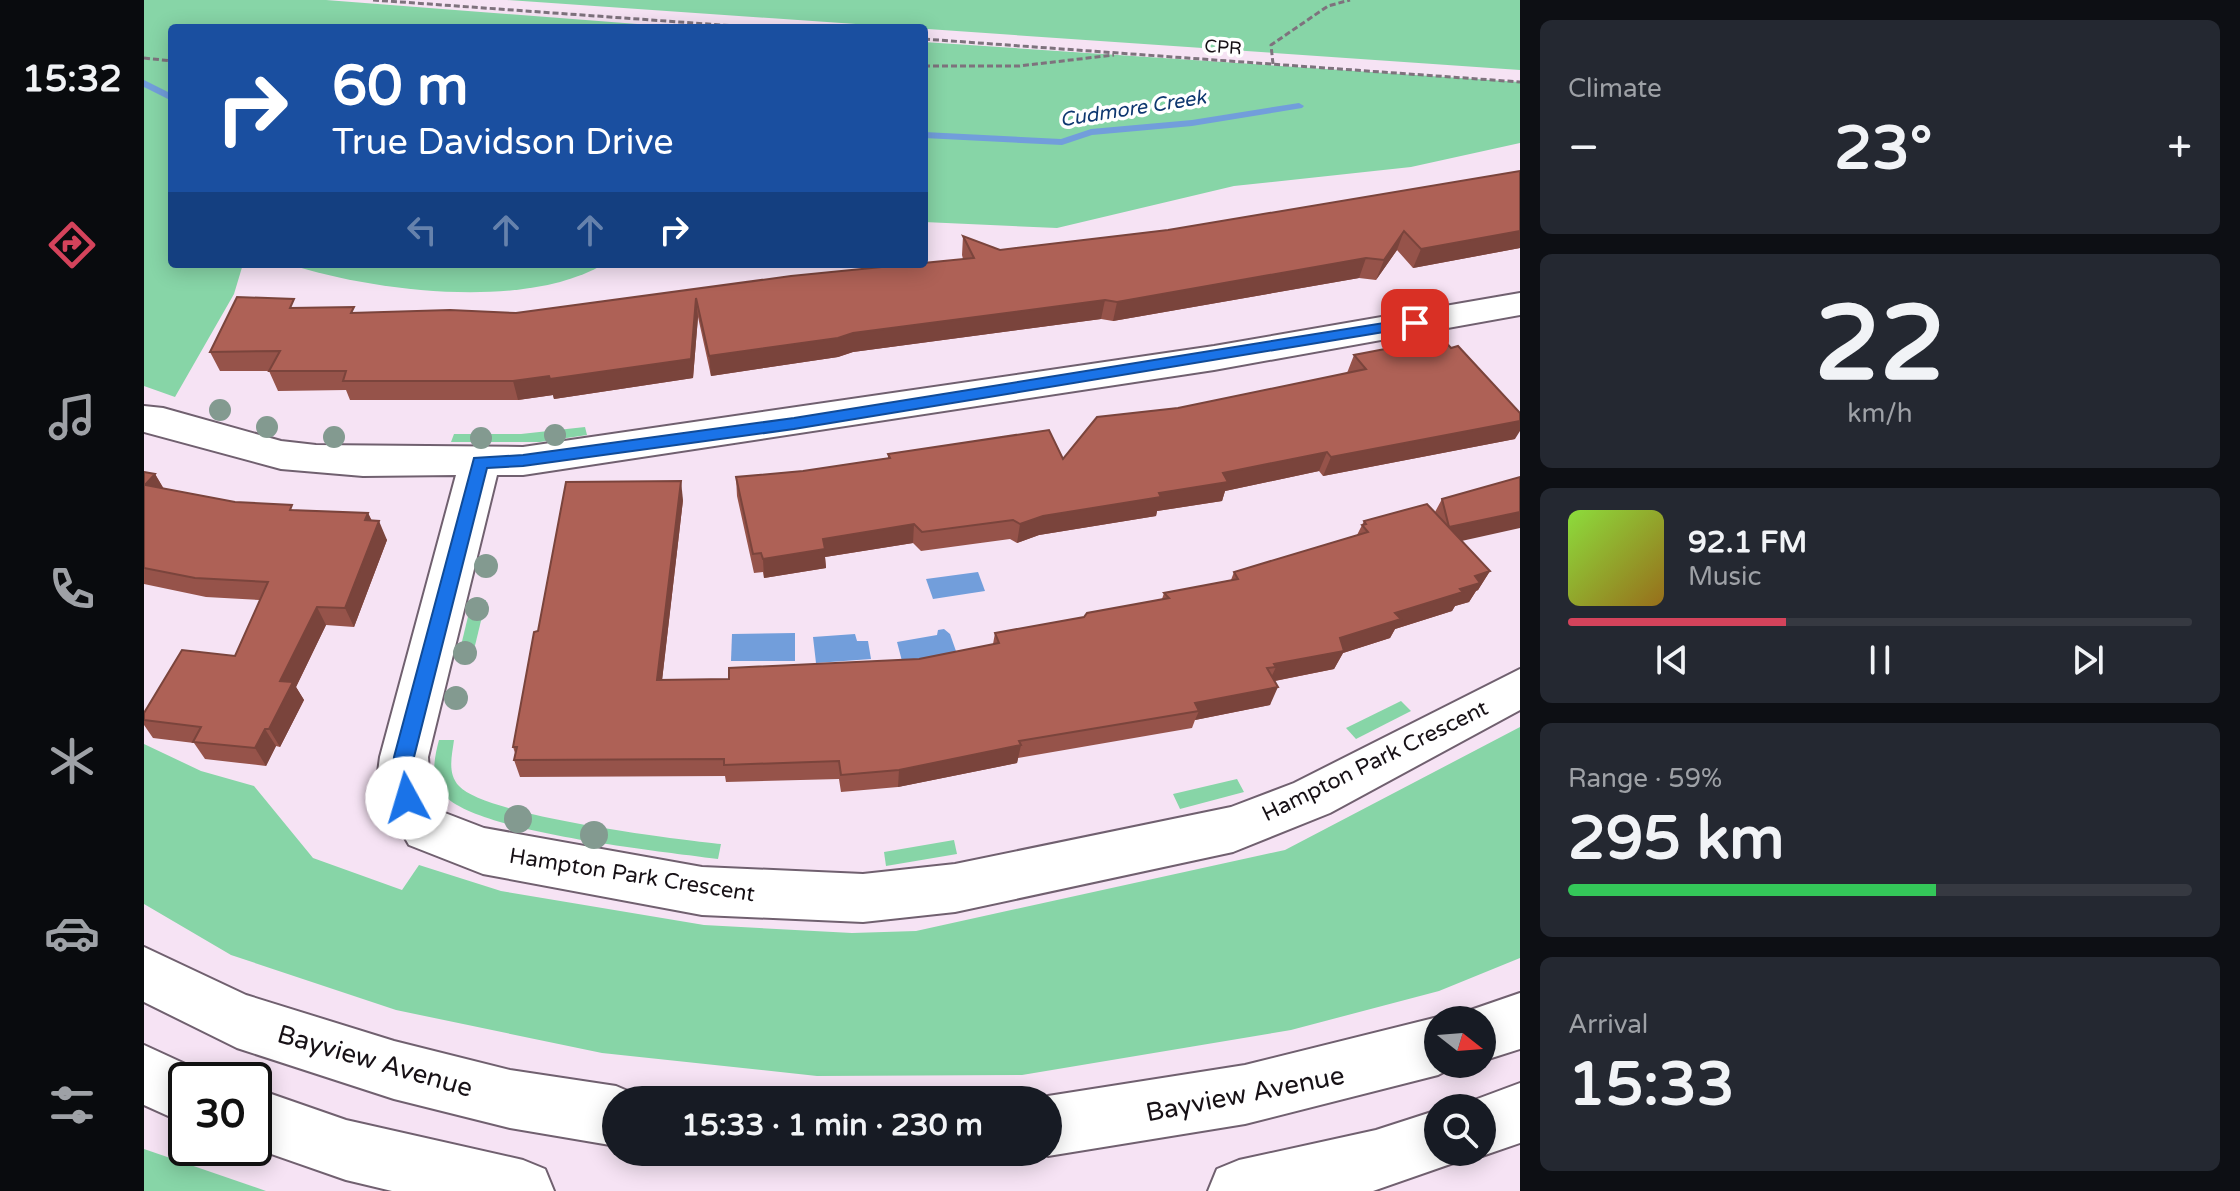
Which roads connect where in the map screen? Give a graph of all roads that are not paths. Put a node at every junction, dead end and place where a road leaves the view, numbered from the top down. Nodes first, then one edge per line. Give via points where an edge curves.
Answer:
1 (1513, 314) edge
2 (144, 419) edge
3 (480, 462) junction
4 (1520, 688) edge
5 (144, 973) edge
6 (1520, 1021) edge
7 (1496, 1029) edge
8 (1424, 1050) edge
9 (144, 1074) edge
10 (168, 1086) edge
11 (1520, 1113) edge
12 (602, 1114) edge
13 (1496, 1121) edge
14 (272, 1124) edge
15 (1062, 1124) edge
16 (1424, 1145) edge
17 (523, 1191) edge
18 (1239, 1191) edge

1 - 3 street via 828,418 523,461
2 - 3 street via 281,455
3 - 4 street, Hampton Park Crescent via 402,780 427,829 483,851 741,895 863,898 955,888 1233,829 1312,798
5 - 12 street, Bayview Avenue via 237,1020 394,1070 510,1099
6 - 7 street
8 - 15 street, Bayview Avenue via 1353,1072 1180,1110
9 - 10 street
11 - 13 street
14 - 17 street via 346,1150
16 - 18 street

